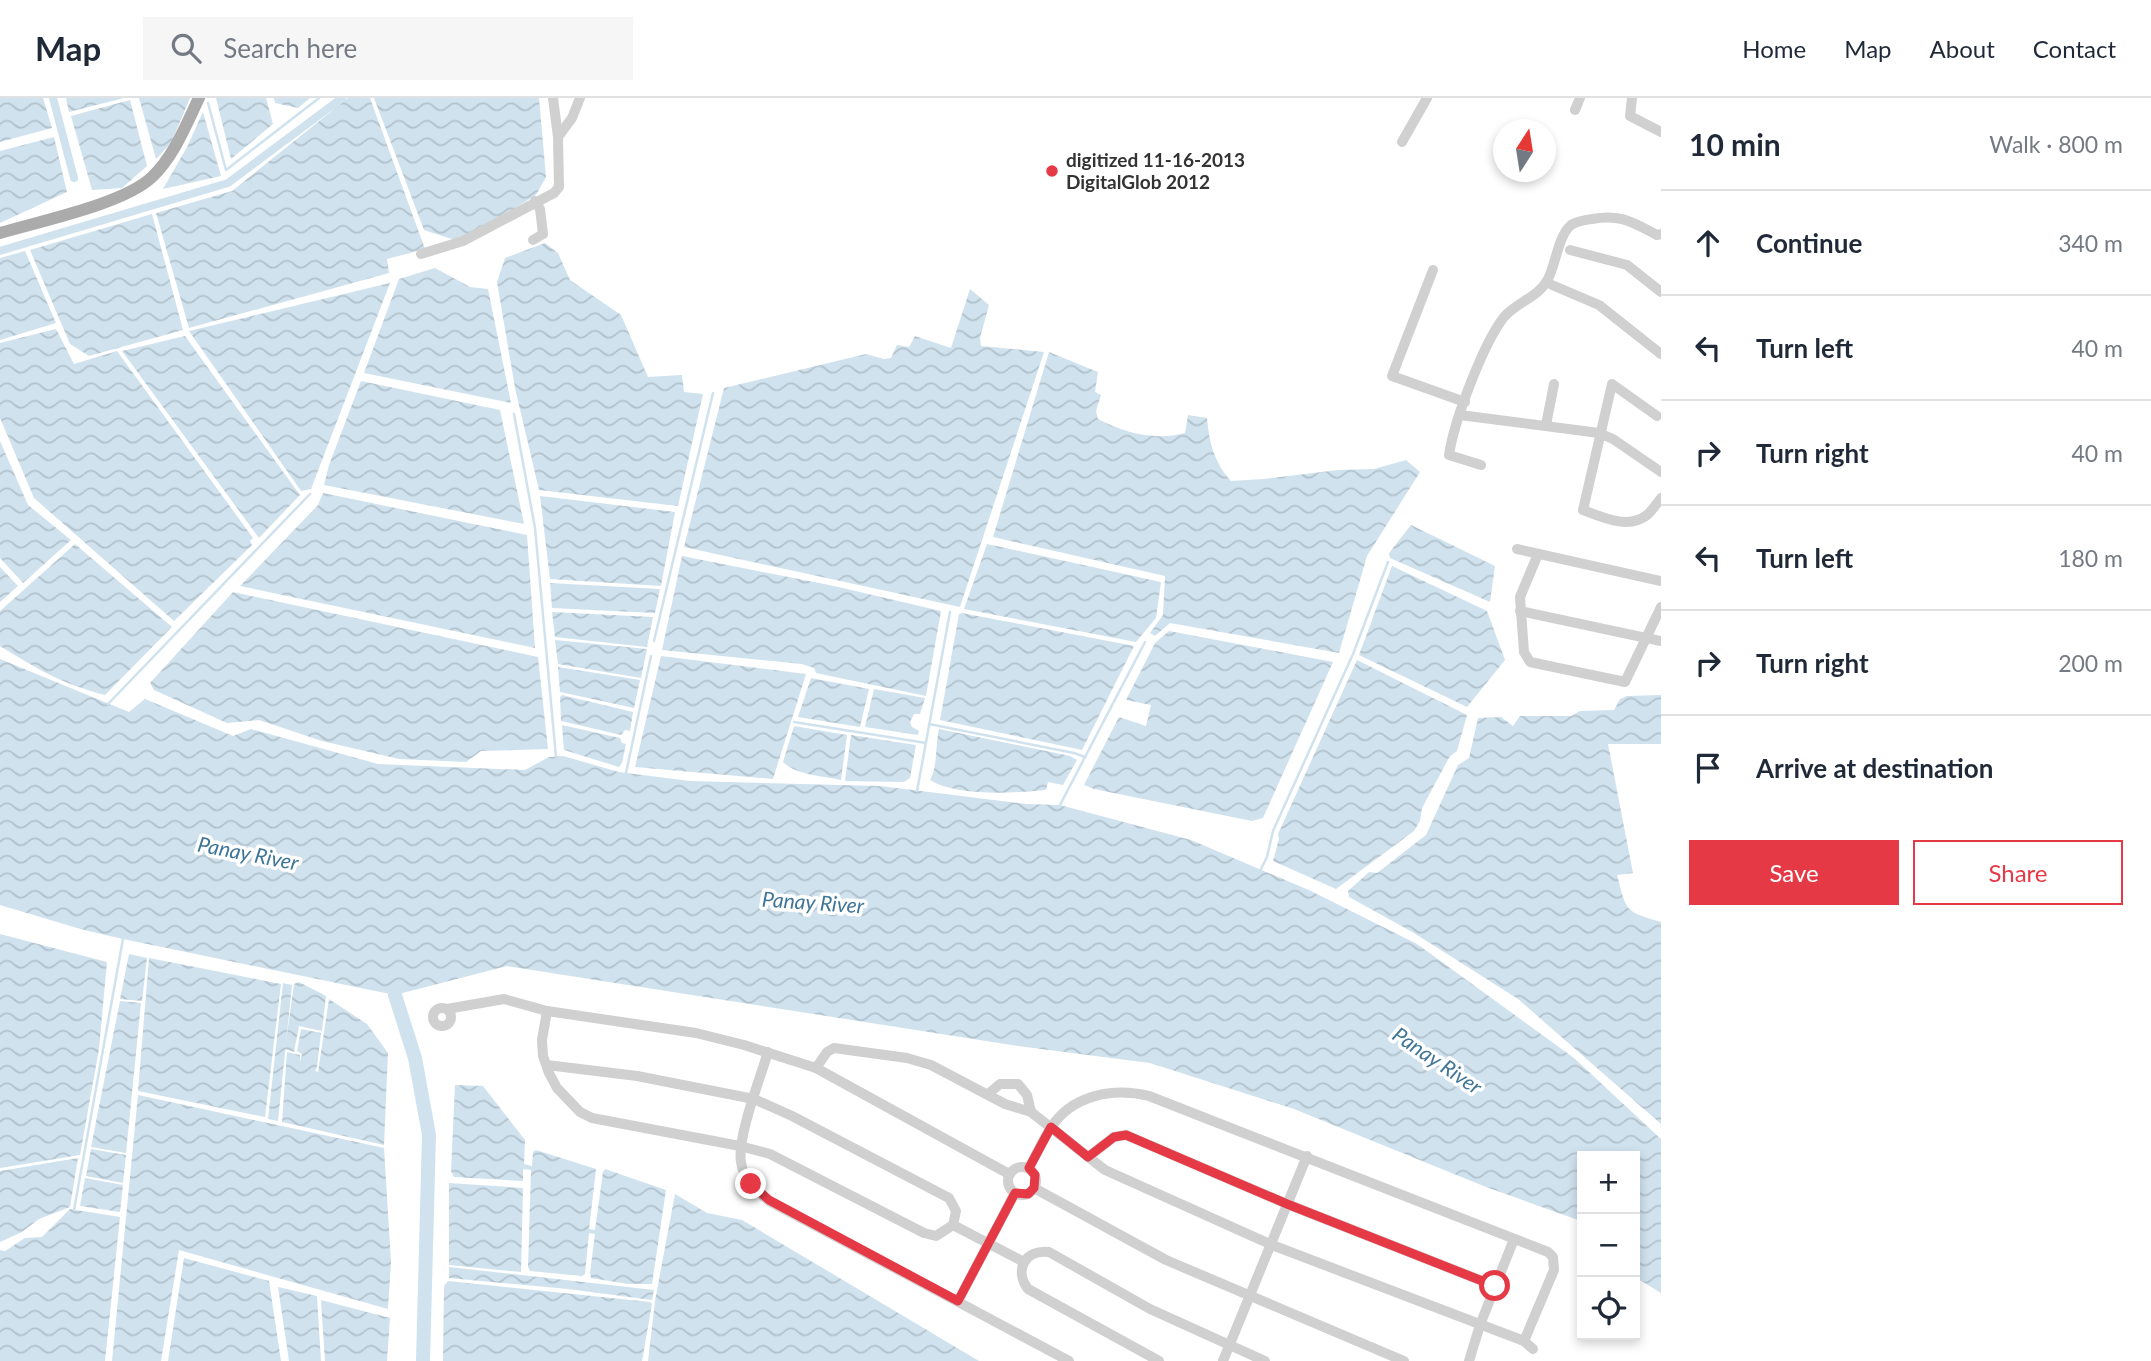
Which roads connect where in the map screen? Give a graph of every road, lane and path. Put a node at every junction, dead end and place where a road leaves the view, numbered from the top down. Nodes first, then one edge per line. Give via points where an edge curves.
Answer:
1 (200, 98) edge
2 (554, 98) edge
3 (580, 98) edge
4 (1427, 98) edge
5 (1580, 98) edge
6 (1632, 98) edge
7 (1575, 110) dead end
8 (1661, 132) edge
9 (558, 137) junction
10 (1402, 142) dead end
11 (536, 201) junction
12 (0, 233) edge
13 (1661, 234) edge
14 (533, 240) dead end
15 (1570, 250) dead end
16 (421, 254) dead end
17 (1433, 270) dead end
18 (1552, 285) dead end
19 (1661, 292) edge
20 (1661, 354) edge
21 (1554, 384) dead end
22 (1465, 402) junction
23 (1460, 415) junction
24 (1657, 416) dead end
25 (1546, 425) junction
26 (1599, 433) junction
27 (1481, 465) dead end
28 (1661, 472) edge
29 (1661, 498) edge
30 (1517, 549) dead end
31 (1538, 554) junction
32 (1661, 581) edge
33 (1661, 607) edge
34 (1520, 611) junction
35 (1645, 638) junction
36 (1661, 641) edge
37 (447, 1009) dead end
38 (547, 1010) junction
39 (768, 1052) junction
40 (547, 1065) junction
41 (816, 1068) junction
42 (988, 1094) junction
43 (754, 1099) junction
44 (1031, 1112) junction
45 (1051, 1127) junction
46 (740, 1146) junction
47 (1307, 1156) junction
48 (1088, 1157) junction
49 (1029, 1168) junction
50 (1009, 1174) junction
51 (1034, 1188) junction
52 (1015, 1193) junction
53 (1287, 1204) junction
54 (953, 1225) junction
55 (1514, 1239) junction
56 (987, 1244) junction
57 (1272, 1245) junction
58 (1024, 1262) junction
59 (1495, 1286) junction
60 (1251, 1297) junction
61 (958, 1301) junction
62 (1480, 1325) junction
63 (1524, 1340) junction
64 (1230, 1345) junction
65 (1533, 1349) dead end
66 (1069, 1361) edge
67 (1159, 1361) edge
68 (1223, 1361) edge
69 (1265, 1361) edge
70 (1404, 1361) edge
71 (1469, 1361) edge

1 - 12 main road via 173,150 143,184 121,196
2 - 9 street
3 - 9 street
4 - 10 street
5 - 7 street
6 - 8 street via 1630,116
9 - 11 street via 559,187
11 - 14 street via 543,234
11 - 16 street via 463,241
13 - 22 street via 1610,216 1571,225 1548,281 1504,318
15 - 19 street via 1627,265
17 - 22 street via 1392,376
18 - 20 street via 1599,305
21 - 25 street
22 - 23 street
23 - 25 street
23 - 27 street via 1452,430 1449,456
24 - 26 street via 1612,384
25 - 26 street
26 - 28 street
26 - 29 street via 1583,510 1615,521 1631,521 1646,516
30 - 31 street
31 - 32 street
31 - 34 street via 1520,597
33 - 35 street
34 - 35 street
34 - 35 street via 1524,652 1530,662 1625,682
35 - 36 street
37 - 38 street via 504,999
38 - 39 street via 696,1033
38 - 40 street via 542,1040
39 - 41 street
39 - 43 street
40 - 43 street via 637,1076
40 - 46 street via 569,1102 592,1118
41 - 42 street via 834,1048 907,1058
41 - 50 street
42 - 44 street
42 - 44 street via 1000,1084 1018,1084 1027,1095
43 - 46 street
43 - 54 street via 949,1198 956,1211
44 - 45 street
45 - 47 street via 1088,1098 1135,1093
45 - 48 street
45 - 49 street
46 - 54 street via 790,1162 924,1233 936,1236
46 - 61 street via 745,1174 769,1200
47 - 53 street
47 - 55 street
48 - 53 street via 1114,1137 1126,1135
48 - 57 street via 1105,1170
49 - 50 street via 1020,1166
49 - 51 street via 1035,1175
50 - 52 street via 1009,1187
51 - 52 street via 1028,1194
51 - 60 street via 1166,1261
52 - 56 street
53 - 57 street
53 - 59 street
54 - 56 street
55 - 59 street
55 - 63 street via 1548,1252 1555,1263
56 - 58 street
56 - 61 street
57 - 60 street
57 - 62 street
58 - 64 street via 1040,1251 1049,1252 1150,1309
58 - 67 street via 1021,1275 1028,1289
59 - 62 street
60 - 64 street
60 - 70 street
61 - 66 street
62 - 63 street
62 - 71 street
63 - 65 street
64 - 68 street
64 - 69 street

